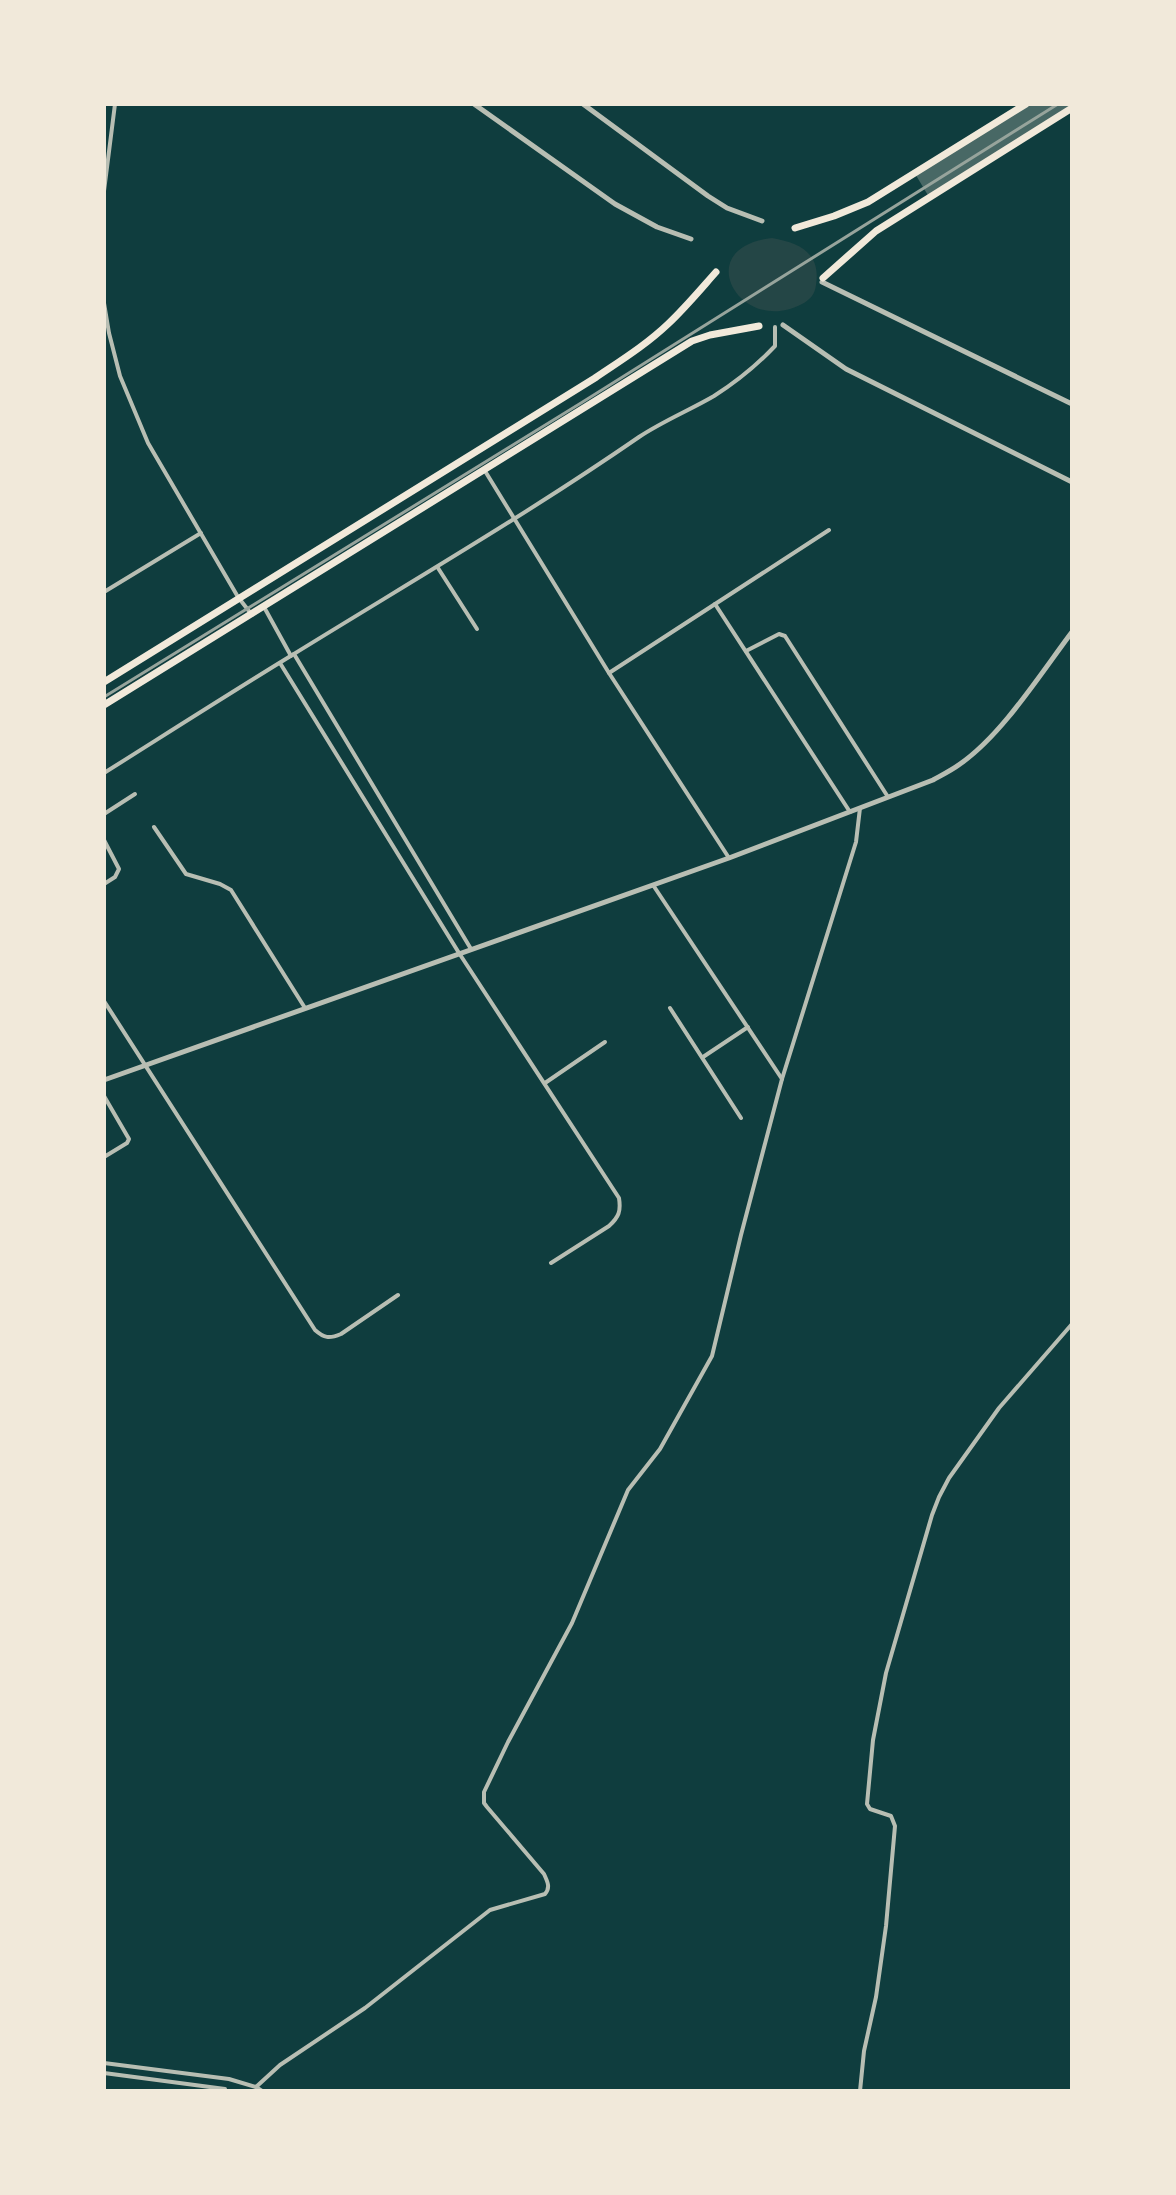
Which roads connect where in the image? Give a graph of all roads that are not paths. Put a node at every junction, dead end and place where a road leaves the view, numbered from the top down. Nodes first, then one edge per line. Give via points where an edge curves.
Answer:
1 (115, 104) edge
2 (474, 104) edge
3 (583, 104) edge
4 (1013, 104) edge
5 (1026, 104) edge
6 (1072, 108) edge
7 (1011, 113) junction
8 (104, 191) edge
9 (762, 221) dead end
10 (795, 228) dead end
11 (691, 239) dead end
12 (716, 272) dead end
13 (822, 280) joint
14 (104, 303) edge
15 (783, 325) dead end
16 (759, 326) dead end
17 (775, 327) dead end
18 (1072, 404) edge
19 (484, 469) junction
20 (1072, 482) edge
21 (515, 519) junction
22 (829, 530) dead end
23 (201, 533) junction
24 (438, 568) junction
25 (104, 592) edge
26 (238, 597) junction
27 (715, 604) junction
28 (264, 607) junction
29 (252, 615) junction
30 (477, 629) dead end
31 (1072, 632) edge
32 (746, 651) junction
33 (292, 655) junction
34 (280, 663) junction
35 (609, 673) junction
36 (104, 682) edge
37 (104, 705) edge
38 (104, 773) edge
39 (135, 794) dead end
40 (888, 797) junction
41 (860, 808) junction
42 (850, 812) junction
43 (104, 814) edge
44 (154, 827) dead end
45 (104, 840) edge
46 (729, 858) junction
47 (104, 884) edge
48 (652, 885) junction
49 (471, 949) junction
50 (459, 953) junction
51 (104, 1001) edge
52 (305, 1008) junction
53 (670, 1008) dead end
54 (748, 1027) junction
55 (605, 1042) dead end
56 (702, 1058) junction
57 (144, 1066) junction
58 (782, 1079) junction
59 (104, 1080) edge
60 (545, 1083) junction
61 (104, 1096) edge
62 (741, 1118) dead end
63 (104, 1157) edge
64 (551, 1263) dead end
65 (398, 1295) dead end
66 (1072, 1324) edge
67 (104, 2064) edge
68 (104, 2073) edge
69 (226, 2079) junction
70 (256, 2087) junction
71 (225, 2090) edge
72 (262, 2091) edge
73 (860, 2091) edge

1 - 8 street
2 - 11 street via 615,204
3 - 9 street via 708,196
4 - 7 street
5 - 7 main road
6 - 13 main road via 876,231
7 - 10 main road via 868,202
12 - 26 main road via 667,326 595,378
13 - 18 street
14 - 23 street via 131,405
15 - 20 street via 846,369
16 - 19 main road via 692,341
17 - 21 street via 775,346 758,364
19 - 21 street
19 - 28 main road
21 - 24 street
21 - 35 street
22 - 27 street
23 - 25 street
23 - 26 street
24 - 30 street
24 - 33 street
26 - 29 street
26 - 36 main road
27 - 32 street
27 - 35 street
28 - 29 main road
28 - 33 street
29 - 37 main road
31 - 40 street via 1017,707 970,756 933,780
32 - 40 street via 779,634 785,636
32 - 42 street
33 - 34 street
33 - 49 street
34 - 38 street
34 - 50 street
35 - 46 street
39 - 43 street
40 - 41 street
41 - 42 street
41 - 58 street via 856,842
42 - 46 street
44 - 52 street via 186,874 231,890
45 - 47 street via 119,869
46 - 48 street
48 - 49 street
48 - 54 street
49 - 50 street
50 - 52 street
50 - 60 street
51 - 57 street
52 - 57 street
53 - 56 street
54 - 56 street
54 - 58 street
55 - 60 street
56 - 62 street
57 - 59 street
57 - 65 street via 315,1330 326,1338 341,1334
58 - 70 street via 712,1356 660,1449 628,1490 572,1623 484,1792 484,1803 544,1874 547,1891 490,1910
60 - 64 street via 620,1206 609,1226
61 - 63 street via 129,1139
66 - 73 street via 999,1408 949,1478 932,1515 886,1673 867,1804 891,1816 895,1826 886,1926
67 - 69 street
68 - 71 street
69 - 70 street
69 - 71 street
70 - 72 street

